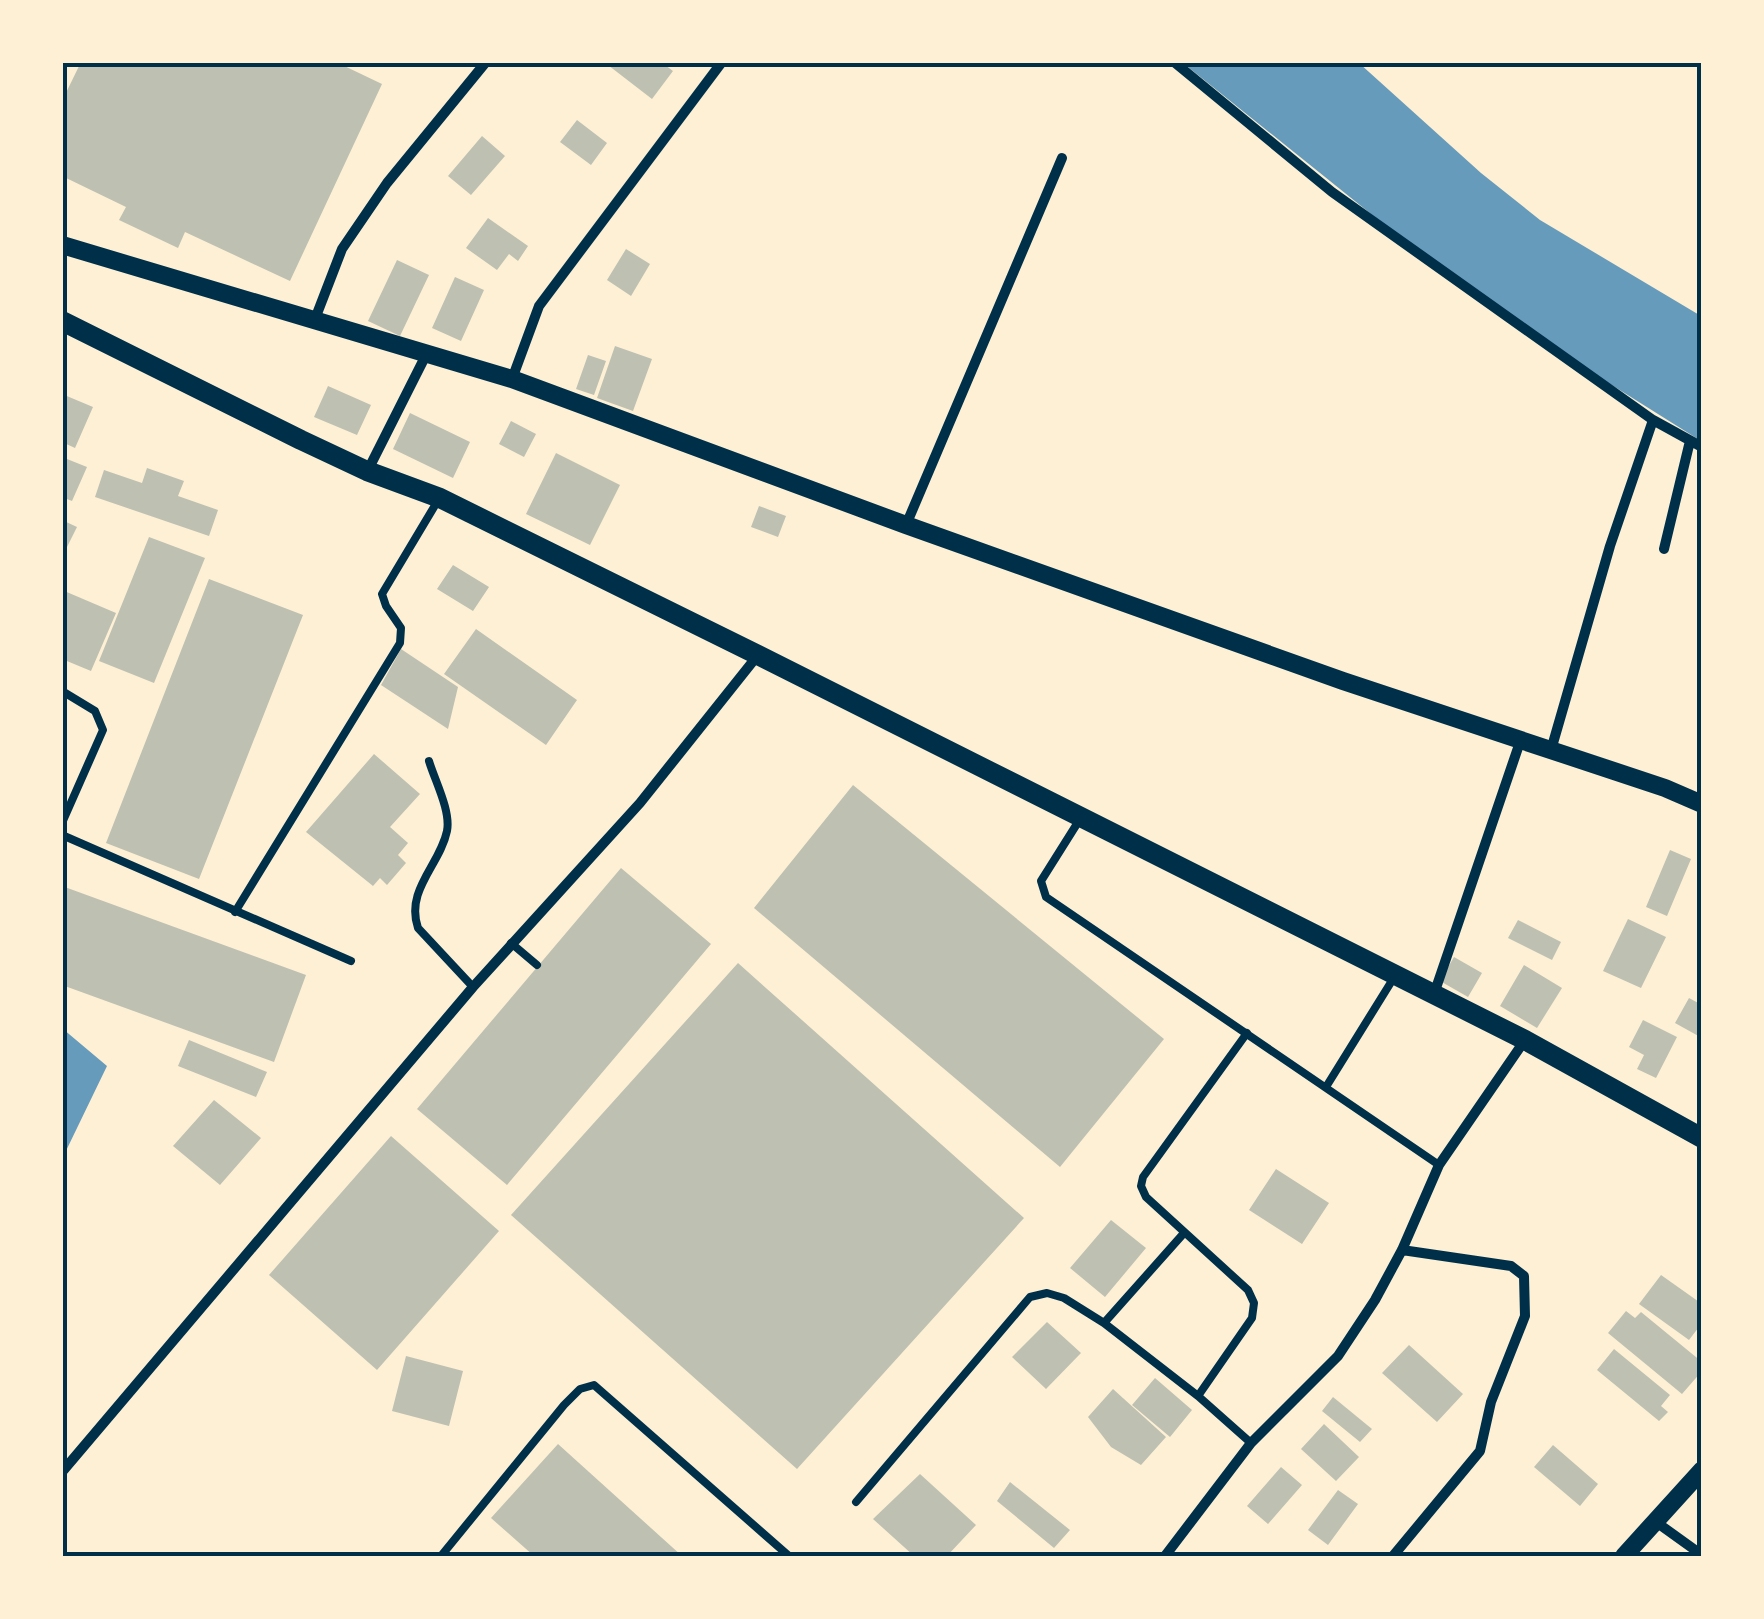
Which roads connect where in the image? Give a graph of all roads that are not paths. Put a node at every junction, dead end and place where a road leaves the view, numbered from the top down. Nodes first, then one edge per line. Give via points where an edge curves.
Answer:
1 (486, 62) edge
2 (722, 62) edge
3 (1174, 62) edge
4 (1062, 158) dead end
5 (62, 244) edge
6 (315, 319) junction
7 (62, 321) edge
8 (427, 354) junction
9 (512, 379) junction
10 (1654, 420) junction
11 (1690, 441) junction
12 (1702, 448) edge
13 (367, 471) junction
14 (440, 498) junction
15 (906, 525) junction
16 (1664, 549) dead end
17 (758, 655) junction
18 (62, 691) edge
19 (1521, 739) junction
20 (1552, 750) junction
21 (429, 762) dead end
22 (1702, 804) edge
23 (1081, 817) junction
24 (62, 823) edge
25 (62, 835) edge
26 (235, 912) junction
27 (511, 943) junction
28 (351, 961) dead end
29 (537, 966) dead end
30 (1396, 975) junction
31 (473, 987) junction
32 (1434, 994) junction
33 (1247, 1033) junction
34 (1525, 1040) junction
35 (1326, 1086) junction
36 (1702, 1138) edge
37 (1439, 1164) junction
38 (1184, 1233) junction
39 (1402, 1250) junction
40 (1104, 1323) junction
41 (1198, 1396) junction
42 (1252, 1443) junction
43 (1702, 1470) edge
44 (62, 1472) edge
45 (856, 1502) dead end
46 (1656, 1522) junction
47 (1702, 1555) edge
48 (441, 1556) edge
49 (790, 1556) edge
50 (1165, 1556) edge
51 (1393, 1556) edge
52 (1624, 1556) edge

1 - 6 street via 342,249
2 - 9 street via 539,306
3 - 10 street via 1332,192
4 - 15 street
5 - 6 street
6 - 8 street
7 - 13 main road
8 - 9 street
8 - 13 street
9 - 15 street
10 - 11 street
10 - 20 street
11 - 12 street
11 - 16 street
13 - 14 main road
14 - 17 main road
14 - 26 lane via 382,594 402,628 400,642
15 - 19 street
17 - 23 main road
17 - 27 street via 640,803
18 - 24 lane via 102,720
19 - 20 street
19 - 32 street
20 - 22 street
21 - 31 lane via 447,834 420,886 414,917
23 - 30 main road
23 - 33 lane via 1041,881 1046,897
25 - 26 lane
26 - 28 lane
27 - 29 lane
27 - 31 street
30 - 32 main road
30 - 35 lane
31 - 44 street
32 - 34 main road
33 - 35 lane
33 - 38 lane via 1143,1176 1146,1197
34 - 36 main road
34 - 37 street
35 - 37 lane
37 - 39 street
38 - 40 lane
38 - 41 lane via 1254,1303 1252,1318
39 - 42 street via 1338,1356
39 - 51 street via 1511,1266 1524,1276 1526,1305 1480,1451
40 - 41 lane
40 - 45 lane via 1064,1298 1030,1297
41 - 42 lane
42 - 50 street
43 - 46 street
46 - 47 street
46 - 52 street
48 - 49 lane via 564,1404 594,1385

